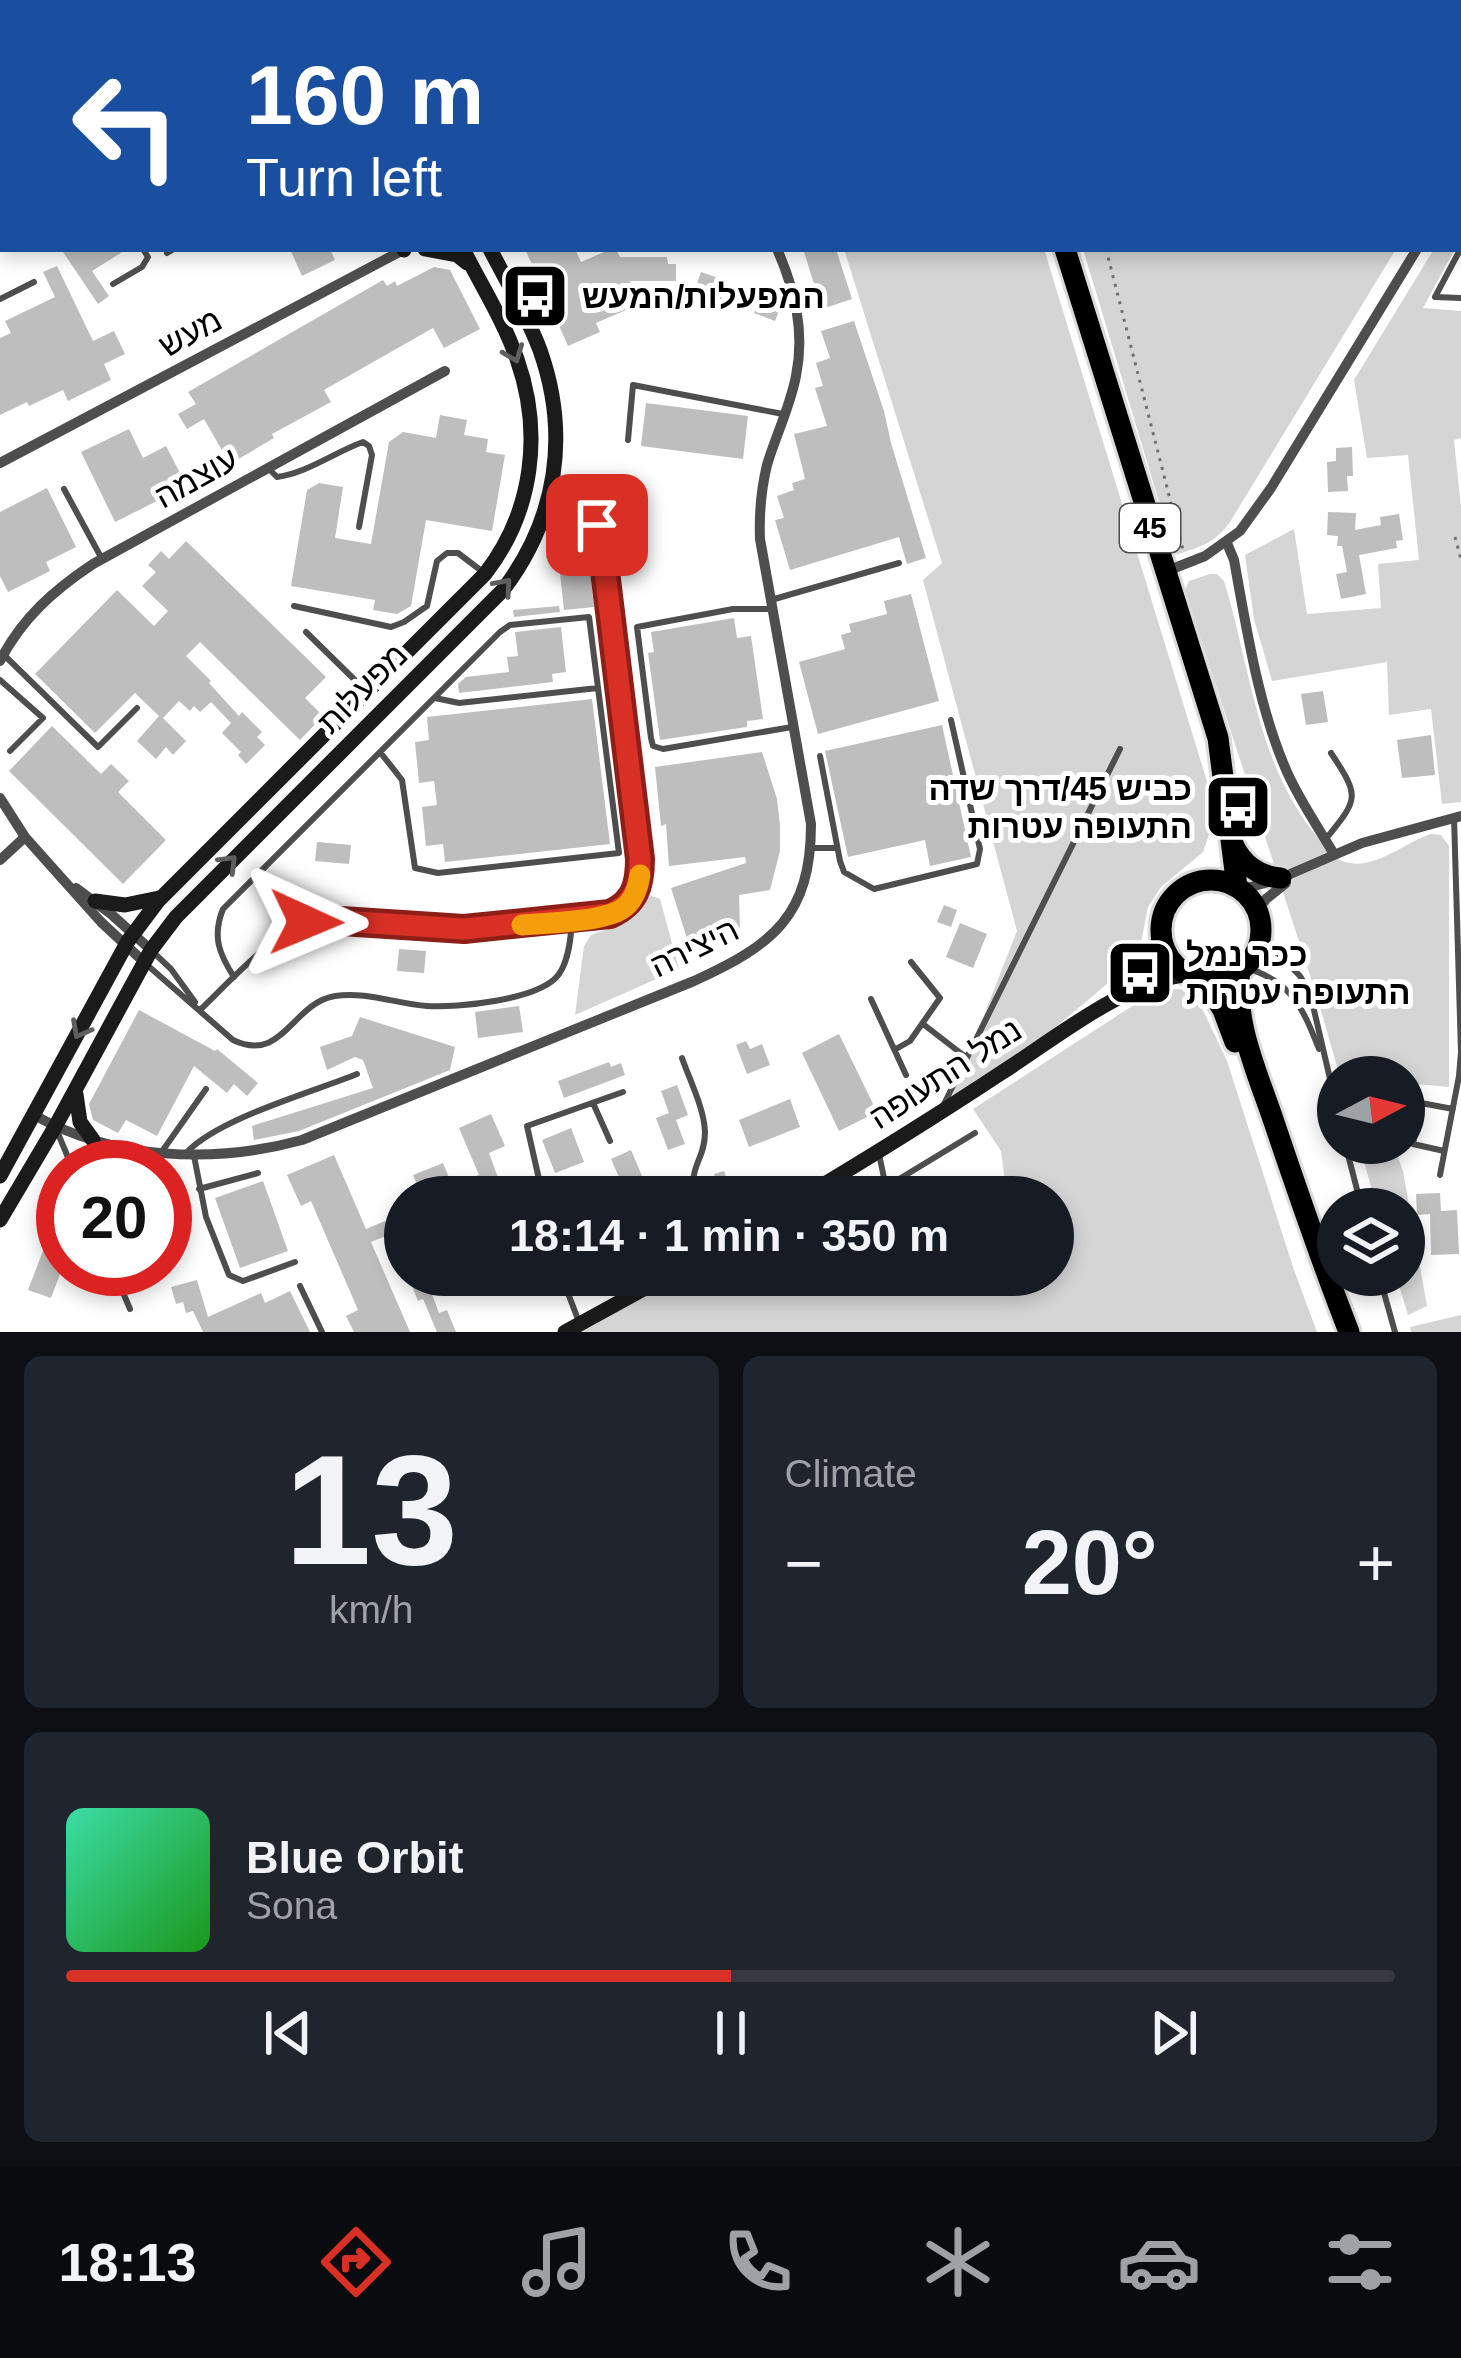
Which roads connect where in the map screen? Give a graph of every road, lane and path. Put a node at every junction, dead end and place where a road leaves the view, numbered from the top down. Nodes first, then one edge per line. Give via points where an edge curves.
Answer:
1 (144, 252) edge
2 (398, 252) edge
3 (440, 252) edge
4 (464, 252) edge
5 (492, 252) edge
6 (778, 252) edge
7 (1066, 252) edge
8 (1107, 252) edge
9 (1415, 252) edge
10 (1459, 252) edge
11 (471, 265) junction
12 (34, 282) dead end
13 (113, 284) dead end
14 (1461, 298) edge
15 (0, 299) edge
16 (445, 371) dead end
17 (784, 414) junction
18 (628, 440) dead end
19 (0, 463) edge
20 (268, 468) junction
21 (64, 489) dead end
22 (573, 500) dead end
23 (359, 527) dead end
24 (1455, 537) dead end
25 (1227, 543) junction
26 (102, 559) junction
27 (1461, 559) edge
28 (899, 563) dead end
29 (1187, 565) junction
30 (1164, 572) junction
31 (485, 574) junction
32 (772, 604) junction
33 (294, 606) dead end
34 (307, 632) dead end
35 (1, 656) edge
36 (0, 680) edge
37 (598, 688) junction
38 (367, 692) junction
39 (435, 698) junction
40 (137, 708) dead end
41 (951, 720) dead end
42 (795, 727) junction
43 (1120, 749) dead end
44 (10, 751) dead end
45 (380, 752) junction
46 (1330, 753) dead end
47 (820, 756) dead end
48 (0, 798) edge
49 (1458, 817) edge
50 (1228, 832) junction
51 (25, 837) junction
52 (1325, 840) junction
53 (811, 848) junction
54 (837, 848) junction
55 (1334, 854) junction
56 (0, 860) edge
57 (1308, 867) junction
58 (1281, 878) junction
59 (64, 879) junction
60 (1206, 880) junction
61 (1239, 889) junction
62 (162, 897) junction
63 (95, 901) junction
64 (1257, 911) junction
65 (572, 920) junction
66 (1162, 931) junction
67 (1260, 935) junction
68 (130, 939) junction
69 (148, 956) junction
70 (911, 962) dead end
71 (1242, 968) junction
72 (1196, 976) junction
73 (234, 977) junction
74 (1119, 997) junction
75 (871, 999) dead end
76 (200, 1010) junction
77 (923, 1024) junction
78 (896, 1048) junction
79 (1322, 1056) edge
80 (1324, 1056) edge
81 (682, 1058) dead end
82 (967, 1058) junction
83 (356, 1074) dead end
84 (906, 1075) dead end
85 (76, 1088) junction
86 (206, 1089) dead end
87 (623, 1092) dead end
88 (593, 1103) junction
89 (1453, 1109) junction
90 (940, 1113) junction
91 (34, 1115) junction
92 (55, 1127) junction
93 (975, 1133) dead end
94 (61, 1140) edge
95 (93, 1140) joint
96 (170, 1140) edge
97 (610, 1141) dead end
98 (192, 1151) edge
99 (1445, 1151) junction
100 (878, 1152) junction
101 (192, 1156) edge
102 (192, 1166) edge
103 (258, 1173) dead end
104 (1440, 1175) dead end
105 (0, 1176) edge
106 (538, 1176) edge
107 (694, 1176) edge
108 (838, 1176) edge
109 (883, 1176) edge
110 (904, 1176) edge
111 (199, 1189) junction
112 (0, 1220) edge
113 (296, 1262) dead end
114 (300, 1286) dead end
115 (124, 1296) edge
116 (565, 1296) edge
117 (631, 1296) edge
118 (1385, 1296) edge
119 (130, 1309) dead end
120 (572, 1328) edge
121 (322, 1332) edge
122 (1335, 1332) edge
123 (1349, 1332) edge
124 (1395, 1332) edge

1 - 13 lane via 142,267
2 - 19 street, מעש
3 - 11 street
4 - 11 street, מפעלות
69 -> 5 street, מפעלות via 193,899 503,590 534,542 555,465 553,407 533,333
6 - 17 street, היצירה via 800,337
7 - 30 highway, 45
8 - 29 path
9 - 25 street via 1271,488
10 - 14 lane via 1435,297
11 -> 31 street, מפעלות via 518,361 531,436 522,508
12 - 15 lane
16 - 20 street, עוצמה
17 - 18 lane via 633,385
17 - 32 street, היצירה via 759,507
20 - 23 lane via 288,475 363,442 372,455
20 - 26 street, עוצמה
21 - 26 lane
22 - 65 lane via 601,538 640,859 638,888 624,908
24 - 27 path
25 - 29 street
25 - 52 street via 1274,737
26 - 35 street, עוצמה via 46,598
28 - 32 lane
29 - 30 street
30 - 50 highway, 45 via 1218,738
31 - 33 lane via 447,553 437,561 427,606 391,627
31 - 38 street, מפעלות
32 - 42 street, היצירה
32 - 42 lane via 638,627 651,738 663,749
34 - 38 lane
35 - 40 lane via 98,747
36 - 44 lane via 43,718
37 - 39 lane via 459,703
37 - 39 lane via 589,617 510,625
37 - 45 lane via 619,854 438,873 416,868 401,780
38 - 62 street, מפעלות
39 - 45 lane
41 - 54 lane via 980,849 976,864 874,889 844,872
42 - 53 street, היצירה
43 - 82 lane
45 - 73 lane via 223,909 217,940
46 - 52 lane via 1353,793 1352,807
47 - 54 lane
48 - 51 street
49 - 55 street
49 - 89 lane via 1461,1052
50 - 58 highway via 1251,868
50 - 60 highway, 45
50 - 61 highway, 45
51 - 56 street
51 - 59 street
52 - 55 street
53 - 54 lane
53 - 101 street, היצירה via 790,914 730,964 302,1140
55 - 57 street
57 - 58 street
57 - 64 street
58 - 61 street
59 - 63 street
59 - 68 street via 101,922
60 - 61 highway
60 - 66 highway, 45 via 1174,897
61 - 64 highway, 45
62 - 63 street
62 - 68 street, מפעלות
63 - 68 street
64 - 67 highway
65 - 73 lane via 464,929 306,922
65 - 76 lane via 557,978 515,996 426,1006 338,995 256,1047 233,1040
66 - 72 highway via 1170,957
66 - 74 street, נמל התעופה via 1150,963
67 - 71 highway
67 - 80 lane via 1306,984
68 - 69 street
68 -> 91 street, מפעלות
69 - 76 lane
69 - 76 lane
69 - 85 street, מפעלות
70 - 77 lane via 940,998
71 - 72 highway via 1222,978
71 - 79 lane via 1287,988
71 - 123 highway via 1238,1000 1257,1073
72 - 74 street, נמל התעופה
72 - 122 highway via 1229,1024
73 - 76 lane
74 - 90 street, נמל התעופה
75 - 78 lane
77 - 78 lane
77 - 82 lane
78 - 84 lane
81 - 107 lane via 705,1126
82 - 90 lane
83 - 98 lane via 229,1124
85 - 92 street, מפעלות
85 - 95 street via 80,1123
86 - 96 lane
87 - 88 lane
88 - 97 lane
88 - 106 lane via 527,1126
89 - 99 lane
89 - 99 lane via 1421,1103 1414,1144
90 - 100 street, נמל התעופה
91 - 92 street, היצירה
91 - 105 street, מפעלות
92 - 94 lane
92 - 95 street, היצירה
92 - 112 street, מפעלות
93 - 110 lane
99 - 104 lane
100 - 108 street, נמל התעופה
100 - 109 lane
102 - 111 lane
103 - 111 lane
111 - 113 lane via 234,1279
114 - 121 lane
115 - 119 lane
116 - 120 lane
117 - 120 street
118 - 124 lane

